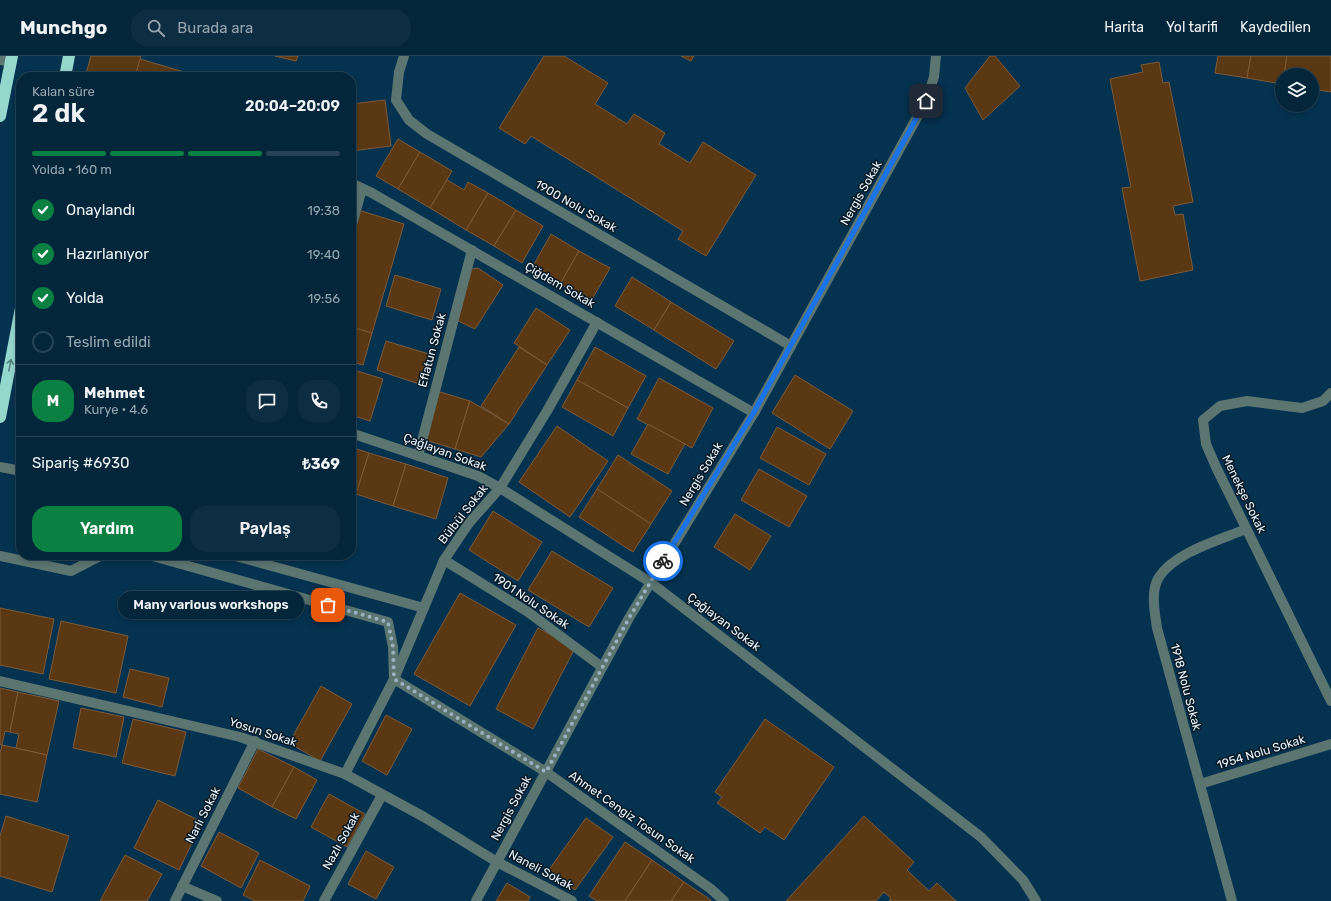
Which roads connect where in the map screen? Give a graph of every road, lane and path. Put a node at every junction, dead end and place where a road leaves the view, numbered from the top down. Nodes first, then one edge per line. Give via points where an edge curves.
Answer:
1 (70, 56) edge
2 (404, 56) edge
3 (936, 56) edge
4 (8, 59) edge
5 (66, 72) edge
6 (0, 116) edge
7 (356, 185) edge
8 (362, 188) junction
9 (356, 210) edge
10 (472, 250) junction
11 (597, 322) junction
12 (791, 346) junction
13 (16, 351) edge
14 (1331, 393) edge
15 (754, 412) junction
16 (0, 417) edge
17 (356, 435) edge
18 (418, 456) junction
19 (0, 467) edge
20 (16, 470) edge
21 (500, 488) junction
22 (1246, 529) junction
23 (0, 556) edge
24 (16, 559) edge
25 (19, 560) edge
26 (92, 560) edge
27 (166, 560) edge
28 (250, 560) edge
29 (444, 560) junction
30 (650, 582) junction
31 (424, 608) junction
32 (602, 667) junction
33 (394, 679) junction
34 (0, 681) edge
35 (1331, 701) edge
36 (255, 741) junction
37 (1331, 744) edge
38 (546, 772) junction
39 (345, 774) junction
40 (1200, 784) junction
41 (382, 794) junction
42 (497, 862) junction
43 (182, 886) junction
44 (175, 901) edge
45 (217, 901) edge
46 (324, 901) edge
47 (476, 901) edge
48 (572, 901) edge
49 (724, 901) edge
50 (1036, 901) edge
51 (1232, 901) edge

1 - 5 highway
2 - 12 street, 1900 Nolu Sokak via 399,72 396,100 409,120 427,134
3 - 12 street, Nergis Sokak via 934,77 926,101
4 - 6 highway
7 - 8 street, Çiğdem Sokak
8 - 9 street
8 - 10 street, Çiğdem Sokak
10 - 11 street, Çiğdem Sokak
10 - 18 street, Eflatun Sokak
11 - 15 street, Çiğdem Sokak
11 - 21 street, Bülbül Sokak via 547,412
12 - 15 street, Nergis Sokak
16 -> 13 highway
14 - 22 street, Menekşe Sokak via 1323,401 1302,408 1247,401 1220,406 1203,420 1206,444
15 - 30 street, Nergis Sokak
17 - 18 street, Çağlayan Sokak
18 - 21 street, Çağlayan Sokak via 478,476
19 - 20 street
21 - 29 street, Bülbül Sokak via 469,523
21 - 30 street, Çağlayan Sokak
22 - 35 street, Menekşe Sokak
22 - 40 street, 1918 Nolu Sokak via 1181,555 1159,577 1154,600 1157,628
23 - 24 street
25 - 26 street via 71,571
27 - 33 street via 388,622 393,647
28 - 31 street
29 - 31 street, Bülbül Sokak
29 - 32 street, 1901 Nolu Sokak via 528,612
30 - 32 street, Nergis Sokak
30 - 50 street, Çağlayan Sokak via 981,837 1023,880
31 - 33 street, Bülbül Sokak
32 - 38 street, Nergis Sokak
33 - 38 street, Ahmet Cengiz Tosun Sokak
33 - 39 street, Bülbül Sokak
34 - 36 street, Yosun Sokak
36 - 39 street, Yosun Sokak
36 - 43 street, Narlı Sokak
37 - 40 street, 1954 Nolu Sokak
38 - 42 street, Nergis Sokak
38 - 49 street, Ahmet Cengiz Tosun Sokak via 711,889
39 - 41 street, Yosun Sokak
40 - 51 street, 1918 Nolu Sokak
41 - 42 street, Yosun Sokak
41 - 46 street, Nazlı Sokak
42 - 47 street, Nergis Sokak
42 - 48 street, Naneli Sokak
43 - 44 street, Narlı Sokak
43 - 45 street

